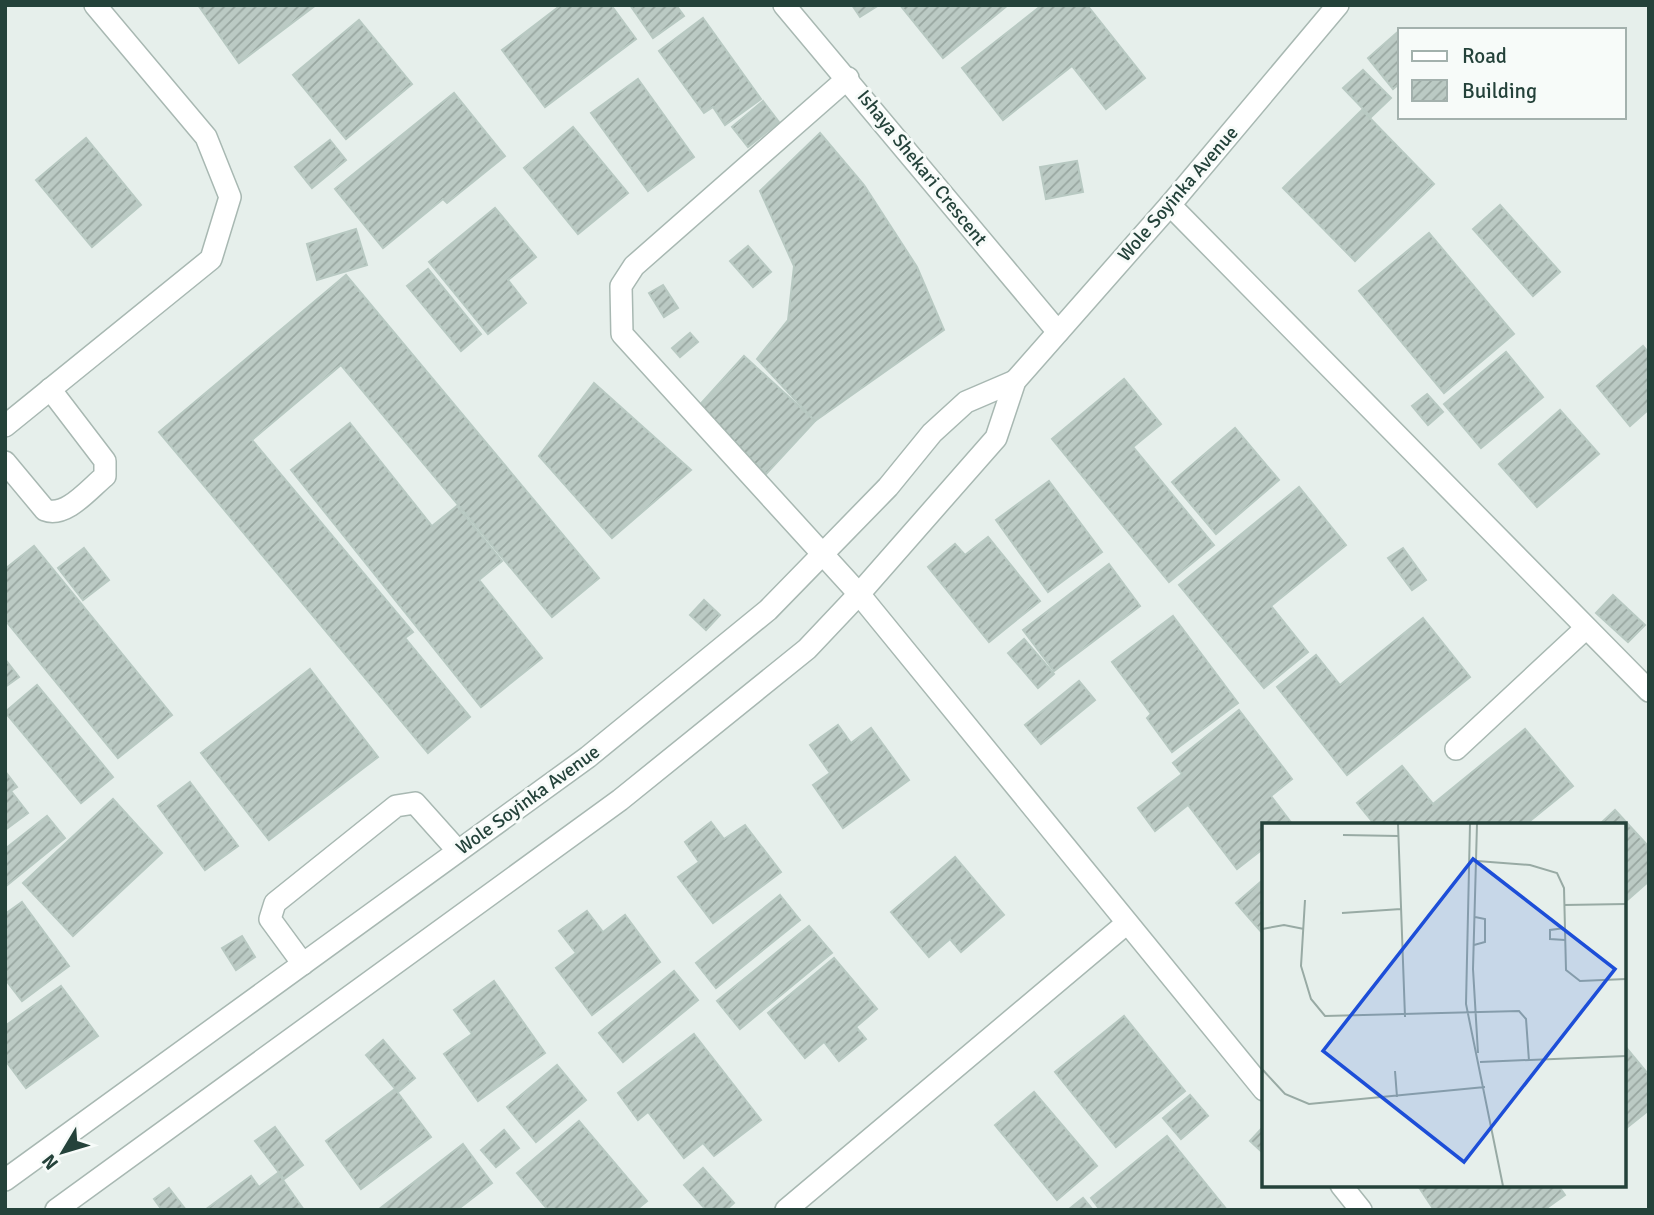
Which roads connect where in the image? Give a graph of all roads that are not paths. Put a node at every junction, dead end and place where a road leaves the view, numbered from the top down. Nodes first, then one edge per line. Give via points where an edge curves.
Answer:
1 (95, 5) edge
2 (785, 5) edge
3 (1338, 5) edge
4 (848, 78) junction
5 (1170, 205) junction
6 (1058, 332) junction
7 (1015, 381) junction
8 (50, 389) junction
9 (5, 426) edge
10 (5, 462) edge
11 (824, 555) junction
12 (859, 594) junction
13 (1586, 628) junction
14 (1649, 691) edge
15 (1457, 749) dead end
16 (458, 851) junction
17 (1127, 922) junction
18 (303, 964) junction
19 (1262, 1088) edge
20 (5, 1180) edge
21 (1343, 1187) edge
22 (56, 1210) edge
23 (786, 1210) edge
24 (1361, 1210) edge

1 - 8 street via 206,136 230,197 211,258
2 - 4 street, Ishaya Shekari Crescent
3 - 5 street, Wole Soyinka Avenue
4 - 6 street, Ishaya Shekari Crescent
4 - 11 street via 634,266 621,286 622,334
5 - 6 street, Wole Soyinka Avenue
5 - 13 street
6 - 7 street, Wole Soyinka Avenue
7 - 11 street, Wole Soyinka Avenue via 966,402 932,433
7 - 12 street, Wole Soyinka Avenue via 996,438
8 - 9 street
8 - 10 street via 105,461 105,476 54,514 45,510
11 - 12 street
11 - 16 street, Wole Soyinka Avenue via 768,610 587,757
12 - 17 street
12 - 22 street, Wole Soyinka Avenue via 807,649 620,800
13 - 14 street
13 - 15 street
16 - 18 street, Wole Soyinka Avenue
16 - 18 street via 415,803 396,806 275,903 270,919
17 - 19 street
17 - 23 street
18 - 20 street, Wole Soyinka Avenue
21 - 24 street

